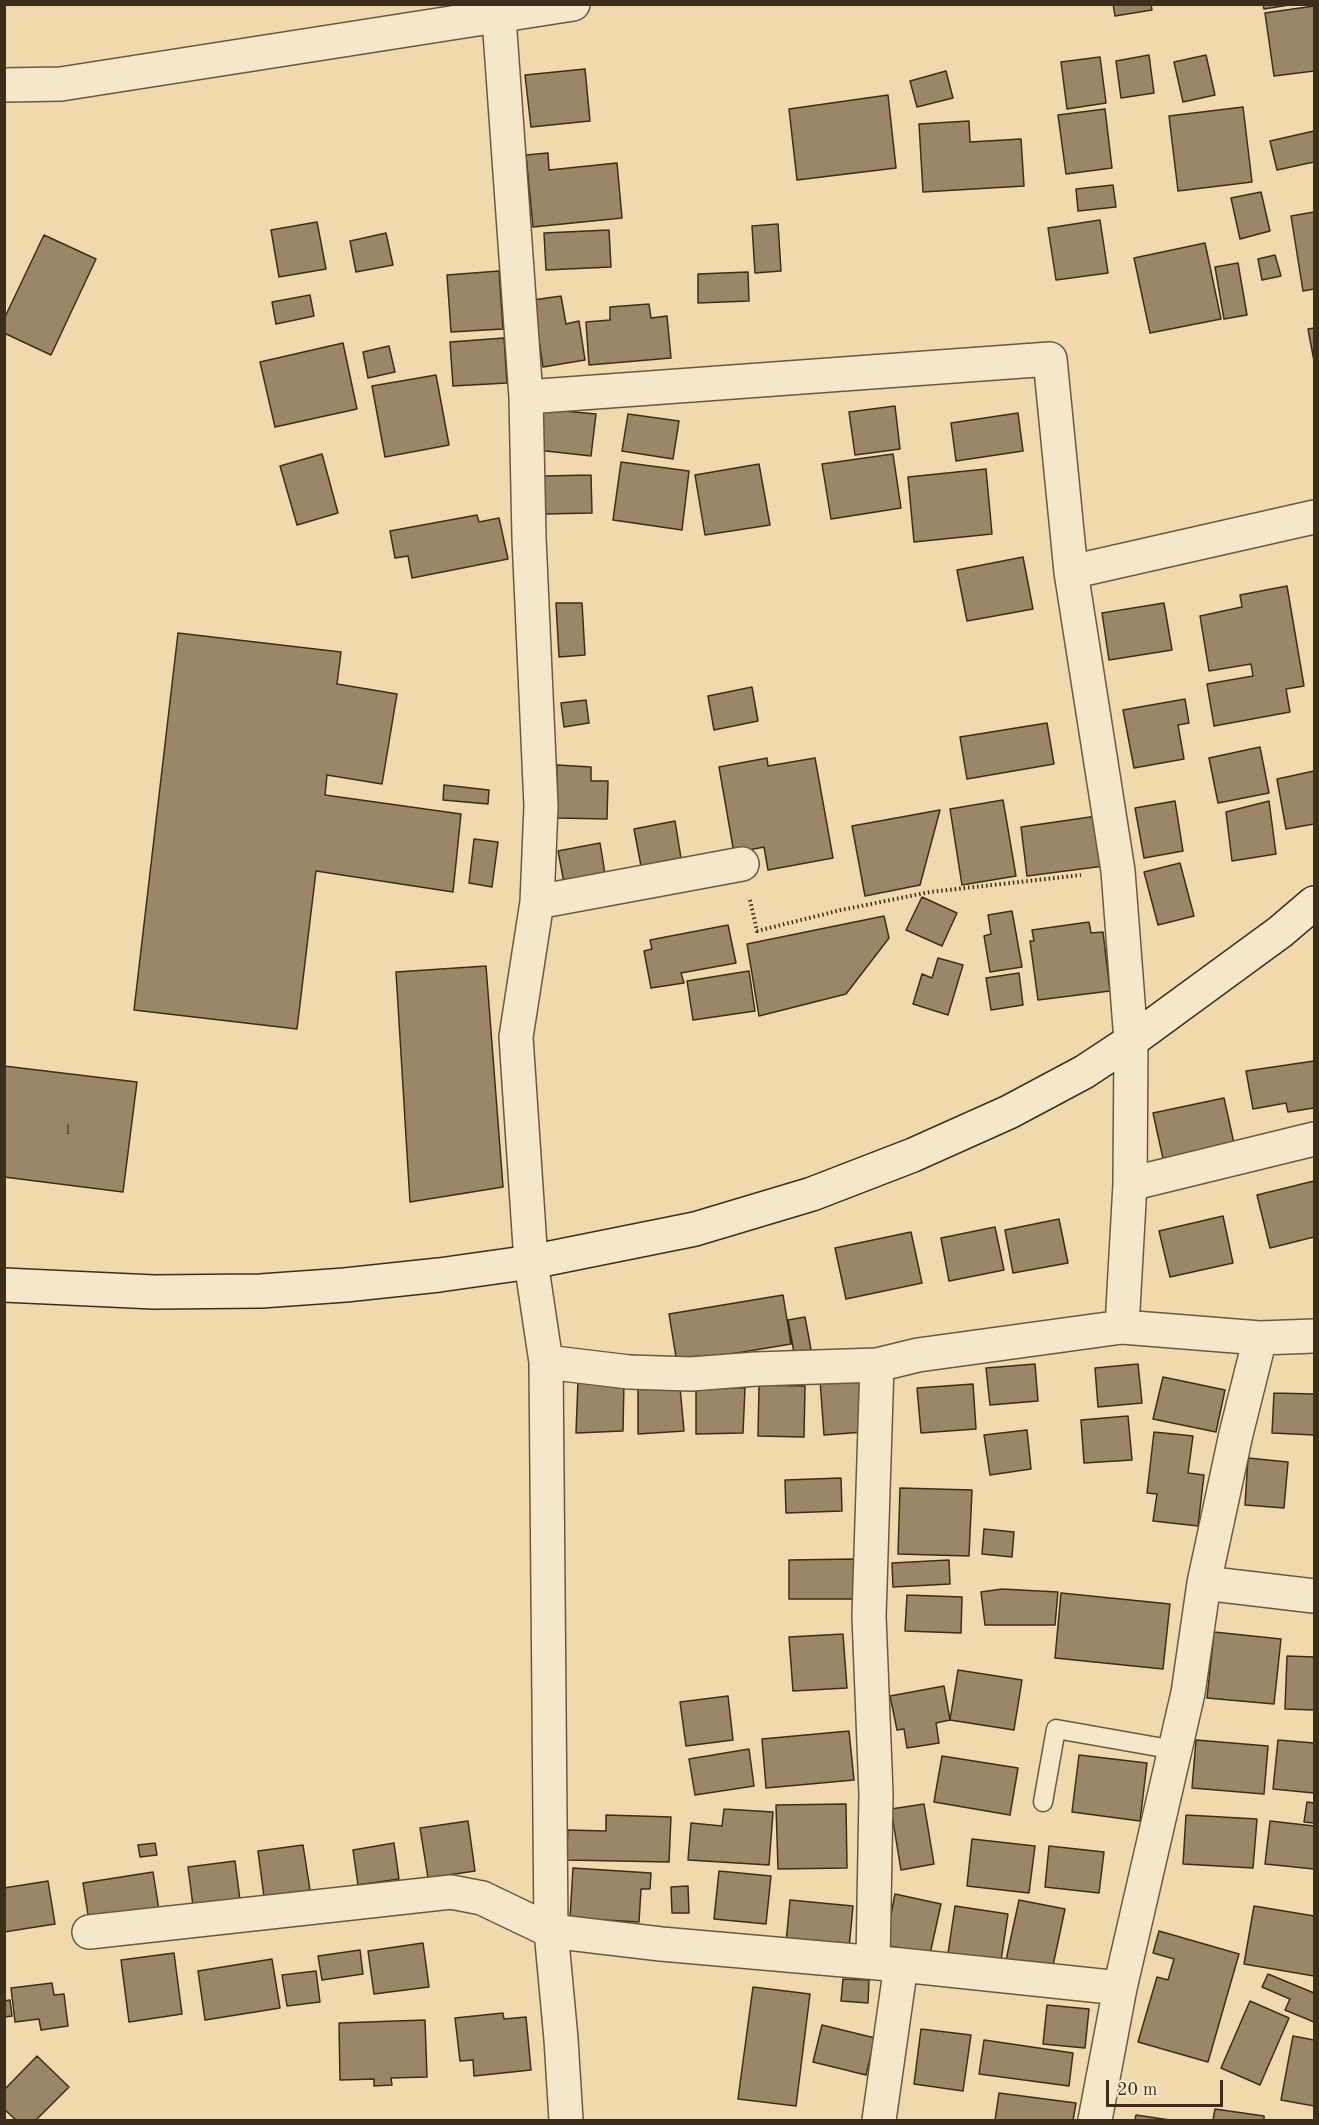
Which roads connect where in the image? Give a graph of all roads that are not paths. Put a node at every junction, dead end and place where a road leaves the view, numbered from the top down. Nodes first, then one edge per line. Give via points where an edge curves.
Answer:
1 (573, 4) edge
2 (499, 11) edge
3 (4, 85) edge
4 (526, 397) junction
5 (1314, 517) edge
6 (1071, 572) junction
7 (742, 864) road end
8 (537, 902) junction
9 (1314, 903) edge
10 (1131, 1041) junction
11 (1314, 1139) edge
12 (1130, 1184) junction
13 (531, 1262) junction
14 (4, 1285) edge
15 (1122, 1327) junction
16 (1314, 1336) edge
17 (1260, 1338) junction
18 (546, 1362) junction
19 (877, 1365) junction
20 (1203, 1583) junction
21 (1314, 1596) edge
22 (1175, 1750) junction
23 (1043, 1802) dead end
24 (551, 1931) junction
25 (89, 1932) dead end
26 (887, 1964) junction
27 (1120, 1988) junction
28 (566, 2121) edge
29 (879, 2121) edge
30 (1095, 2121) edge

1 - 2 street
2 - 3 street via 62,84
2 - 4 street
4 - 6 street via 1050,359
4 - 8 street via 541,806
5 - 6 street
6 - 10 street via 1118,871
7 - 8 street
8 - 13 street via 516,1037
9 - 10 street
10 - 12 street
10 - 13 street via 1084,1072 1009,1112 812,1194 695,1229
11 - 12 street
12 - 15 street
13 - 14 street via 439,1275 261,1291 154,1292
13 - 18 street
15 - 17 street
15 - 19 street via 918,1355
16 - 17 street
17 - 20 street
18 - 19 street via 628,1372 691,1374
18 - 24 street
19 - 26 street via 869,1616
20 - 21 street
20 - 22 street via 1188,1693
22 - 23 lane via 1056,1729
22 - 27 street
24 - 25 street via 482,1898 451,1892
24 - 26 street
24 - 28 street
26 - 27 street
26 - 29 street
27 - 30 street

